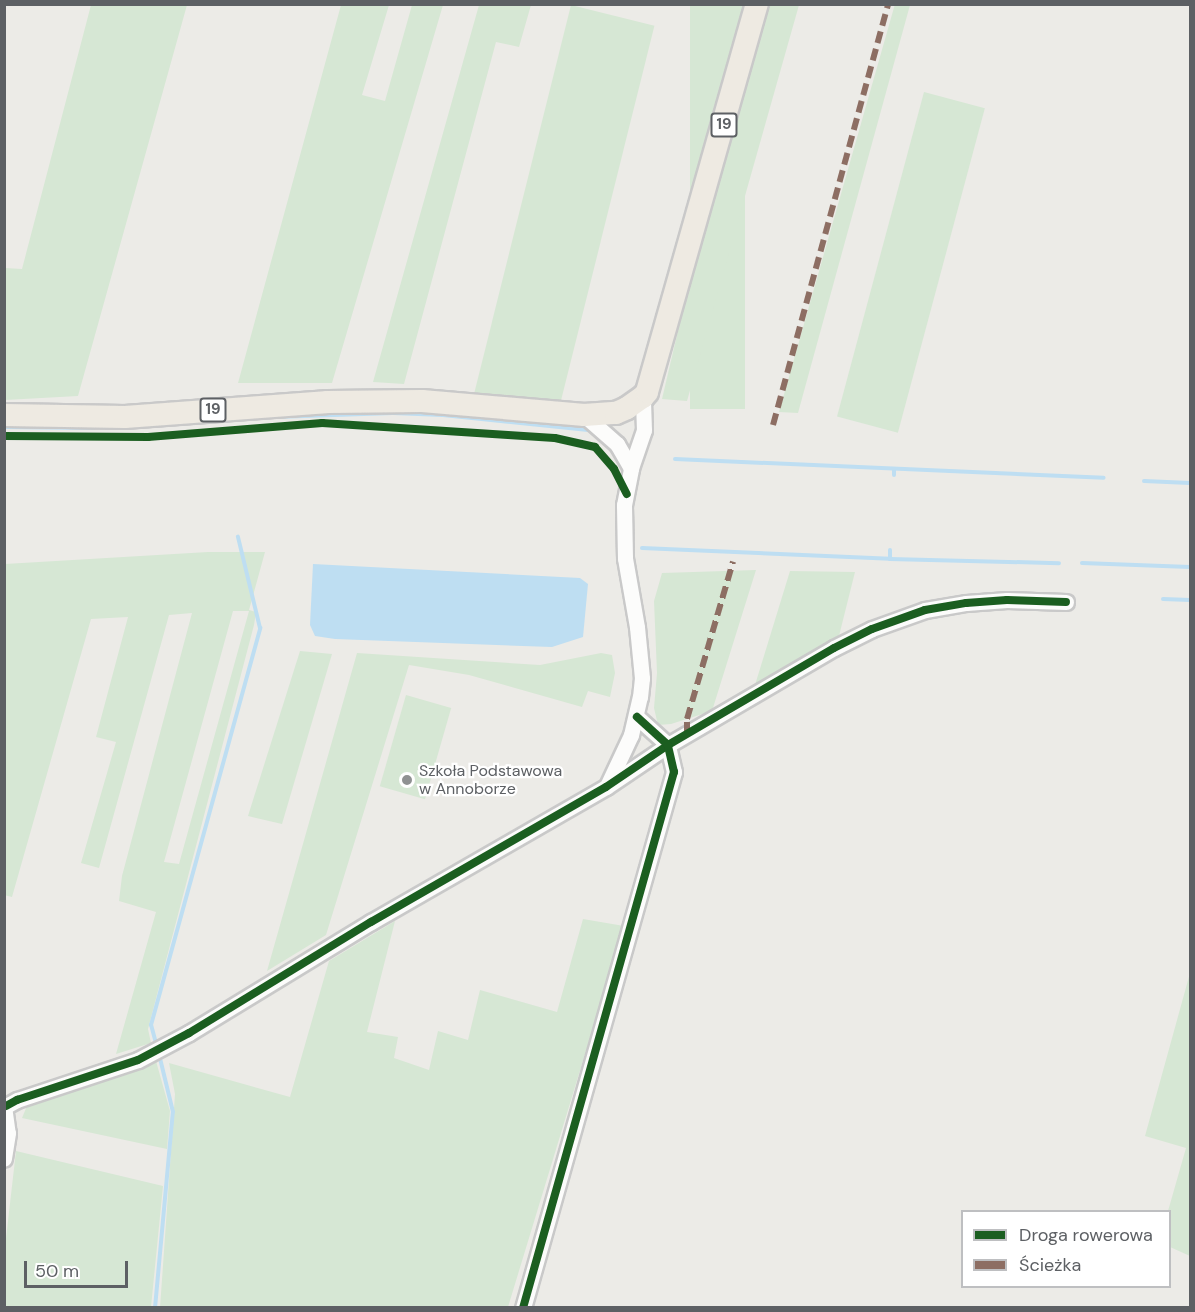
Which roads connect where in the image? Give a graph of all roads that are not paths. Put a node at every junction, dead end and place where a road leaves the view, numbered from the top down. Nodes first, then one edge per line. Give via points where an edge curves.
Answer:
1 (757, 4) edge
2 (643, 398) junction
3 (4, 415) edge
4 (584, 415) junction
5 (631, 468) junction
6 (1066, 602) dead end
7 (637, 717) junction
8 (668, 745) junction
9 (606, 787) junction
10 (5, 1106) edge
11 (4, 1159) edge
12 (523, 1308) edge

1 - 2 highway, 19
2 - 4 highway, 19 via 616,413
2 - 5 street via 644,430
3 - 4 highway, 19 via 125,417 328,402 422,401
4 - 5 street via 617,444
5 - 7 street via 624,505 624,547 642,678
6 - 8 street via 966,603 893,620 834,648
7 - 8 street
7 - 9 street
8 - 9 street
8 - 12 street via 674,766 670,791
9 - 10 street via 156,1050
10 - 11 street via 8,1133

